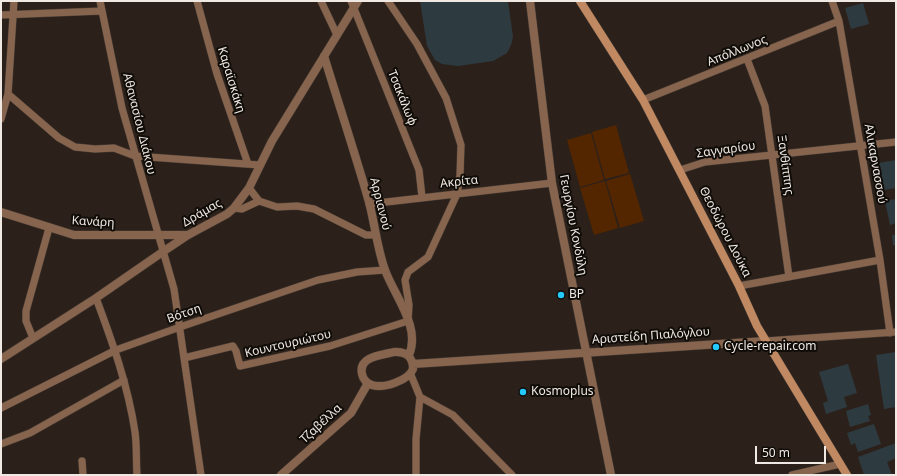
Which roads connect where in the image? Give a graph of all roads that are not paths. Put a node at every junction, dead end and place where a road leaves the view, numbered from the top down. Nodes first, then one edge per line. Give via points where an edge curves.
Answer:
1 (14, 1) edge
2 (100, 1) edge
3 (197, 1) edge
4 (321, 1) edge
5 (388, 1) edge
6 (530, 1) edge
7 (580, 1) edge
8 (832, 1) edge
9 (354, 3) edge
10 (102, 11) junction
11 (1, 15) edge
12 (12, 16) junction
13 (839, 21) junction
14 (337, 35) junction
15 (324, 56) junction
16 (747, 59) junction
17 (8, 94) junction
18 (643, 100) junction
19 (1, 120) edge
20 (896, 142) edge
21 (860, 146) junction
22 (772, 155) junction
23 (135, 156) junction
24 (248, 164) junction
25 (260, 165) junction
26 (680, 170) junction
27 (552, 183) junction
28 (249, 188) junction
29 (456, 194) junction
30 (422, 198) junction
31 (259, 201) junction
32 (369, 204) junction
33 (234, 208) junction
34 (1, 212) edge
35 (50, 228) junction
36 (159, 235) junction
37 (188, 235) junction
38 (375, 235) junction
39 (164, 251) junction
40 (880, 260) junction
41 (385, 270) junction
42 (789, 277) junction
43 (738, 286) junction
44 (96, 298) junction
45 (408, 321) junction
46 (180, 327) junction
47 (893, 332) edge
48 (32, 338) junction
49 (766, 341) junction
50 (116, 350) junction
51 (587, 353) junction
52 (409, 355) junction
53 (184, 358) junction
54 (1, 359) edge
55 (413, 364) junction
56 (411, 375) junction
57 (124, 380) junction
58 (368, 383) junction
59 (420, 397) junction
60 (1, 408) edge
61 (1, 444) edge
62 (82, 461) dead end
63 (840, 464) junction
64 (83, 475) edge
65 (137, 475) edge
66 (201, 475) edge
67 (282, 475) edge
68 (416, 475) edge
69 (512, 475) edge
70 (610, 475) edge
71 (792, 475) edge
72 (847, 475) edge

1 - 12 street
2 - 10 street, Αθανασίου Διάκου
3 - 24 street, Καραϊσκάκη via 217,74
4 - 14 street
5 - 29 street via 417,44 446,98 452,115 461,145 460,175
6 - 27 street, Γεωργίου Κονδύλη
7 - 18 main road, Θεοδώρου Δούκα
8 - 13 street, Αλικαρνασσού
9 - 14 street, Δράμας
9 - 30 street, Τσακάλωφ via 419,170
10 - 12 street
10 - 23 street, Αθανασίου Διάκου via 122,108
11 - 12 street
12 - 17 street
13 - 16 street, Απόλλωνος
13 - 21 street, Αλικαρνασσού
14 - 15 street, Δράμας
15 - 25 street, Δράμας
15 - 32 street, Αρριανού
16 - 18 street, Απόλλωνος
16 - 22 street, Ξανθίππης via 765,106
17 - 19 street
17 - 23 street via 59,138 75,147 114,148
18 - 26 main road, Θεοδώρου Δούκα
20 - 21 street, Σαγγαρίου
21 - 22 street, Σαγγαρίου
21 - 40 street, Αλικαρνασσού
22 - 26 street, Σαγγαρίου via 705,162
22 - 42 street, Ξανθίππης
23 - 24 street
23 - 36 street, Αθανασίου Διάκου
24 - 25 street
25 - 28 street, Δράμας
26 - 43 main road, Θεοδώρου Δούκα
27 - 29 street, Ακρίτα
27 - 51 street, Γεωργίου Κονδύλη
28 - 31 street
28 - 33 street, Δράμας
29 - 30 street, Ακρίτα
29 - 45 street via 428,257 408,272 405,280 409,305
30 - 32 street, Ακρίτα
31 - 33 street via 242,208
31 - 38 street via 277,207 297,206 314,209 366,235
32 - 38 street, Αρριανού
33 - 37 street, Δράμας via 220,219
34 - 35 street, Κανάρη
35 - 36 street, Κανάρη via 74,235
35 - 48 street via 26,311 26,321
36 - 37 street, Κανάρη
36 - 39 street, Αθανασίου Διάκου
37 - 39 street, Δράμας
38 - 41 street, Αρριανού
39 - 44 street, Δράμας
39 - 46 street
40 - 42 street
40 - 47 street, Αλικαρνασσού
41 - 45 street, Αρριανού
41 - 46 street, Βότση via 357,272 318,280
42 - 43 street
43 - 49 main road, Θεοδώρου Δούκα
44 - 48 street, Δράμας
44 - 50 street
45 - 52 street, Αρριανού via 413,336
45 - 53 street, Κουντουριώτου via 330,346 240,366 232,346
46 - 50 street, Βότση
46 - 53 street
47 - 49 street, Αριστείδη Πιαλόγλου
48 - 54 street, Δράμας
49 - 51 street, Αριστείδη Πιαλόγλου
49 - 63 main road, Θεοδώρου Δούκα
50 - 57 street
50 - 60 street, Βότση
51 - 55 street, Αριστείδη Πιαλόγλου
51 - 70 street, Γεωργίου Κονδύλη
52 - 55 street
52 - 58 street via 394,352 368,359 362,371
53 - 66 street
55 - 56 street
56 - 58 street via 404,380 377,386
56 - 59 street
57 - 61 street via 30,433
57 - 65 street via 135,432
58 - 67 street, Τζαβέλλα via 351,413
59 - 68 street
59 - 69 street via 453,415
62 - 64 street
63 - 71 street
63 - 72 main road, Θεοδώρου Δούκα

